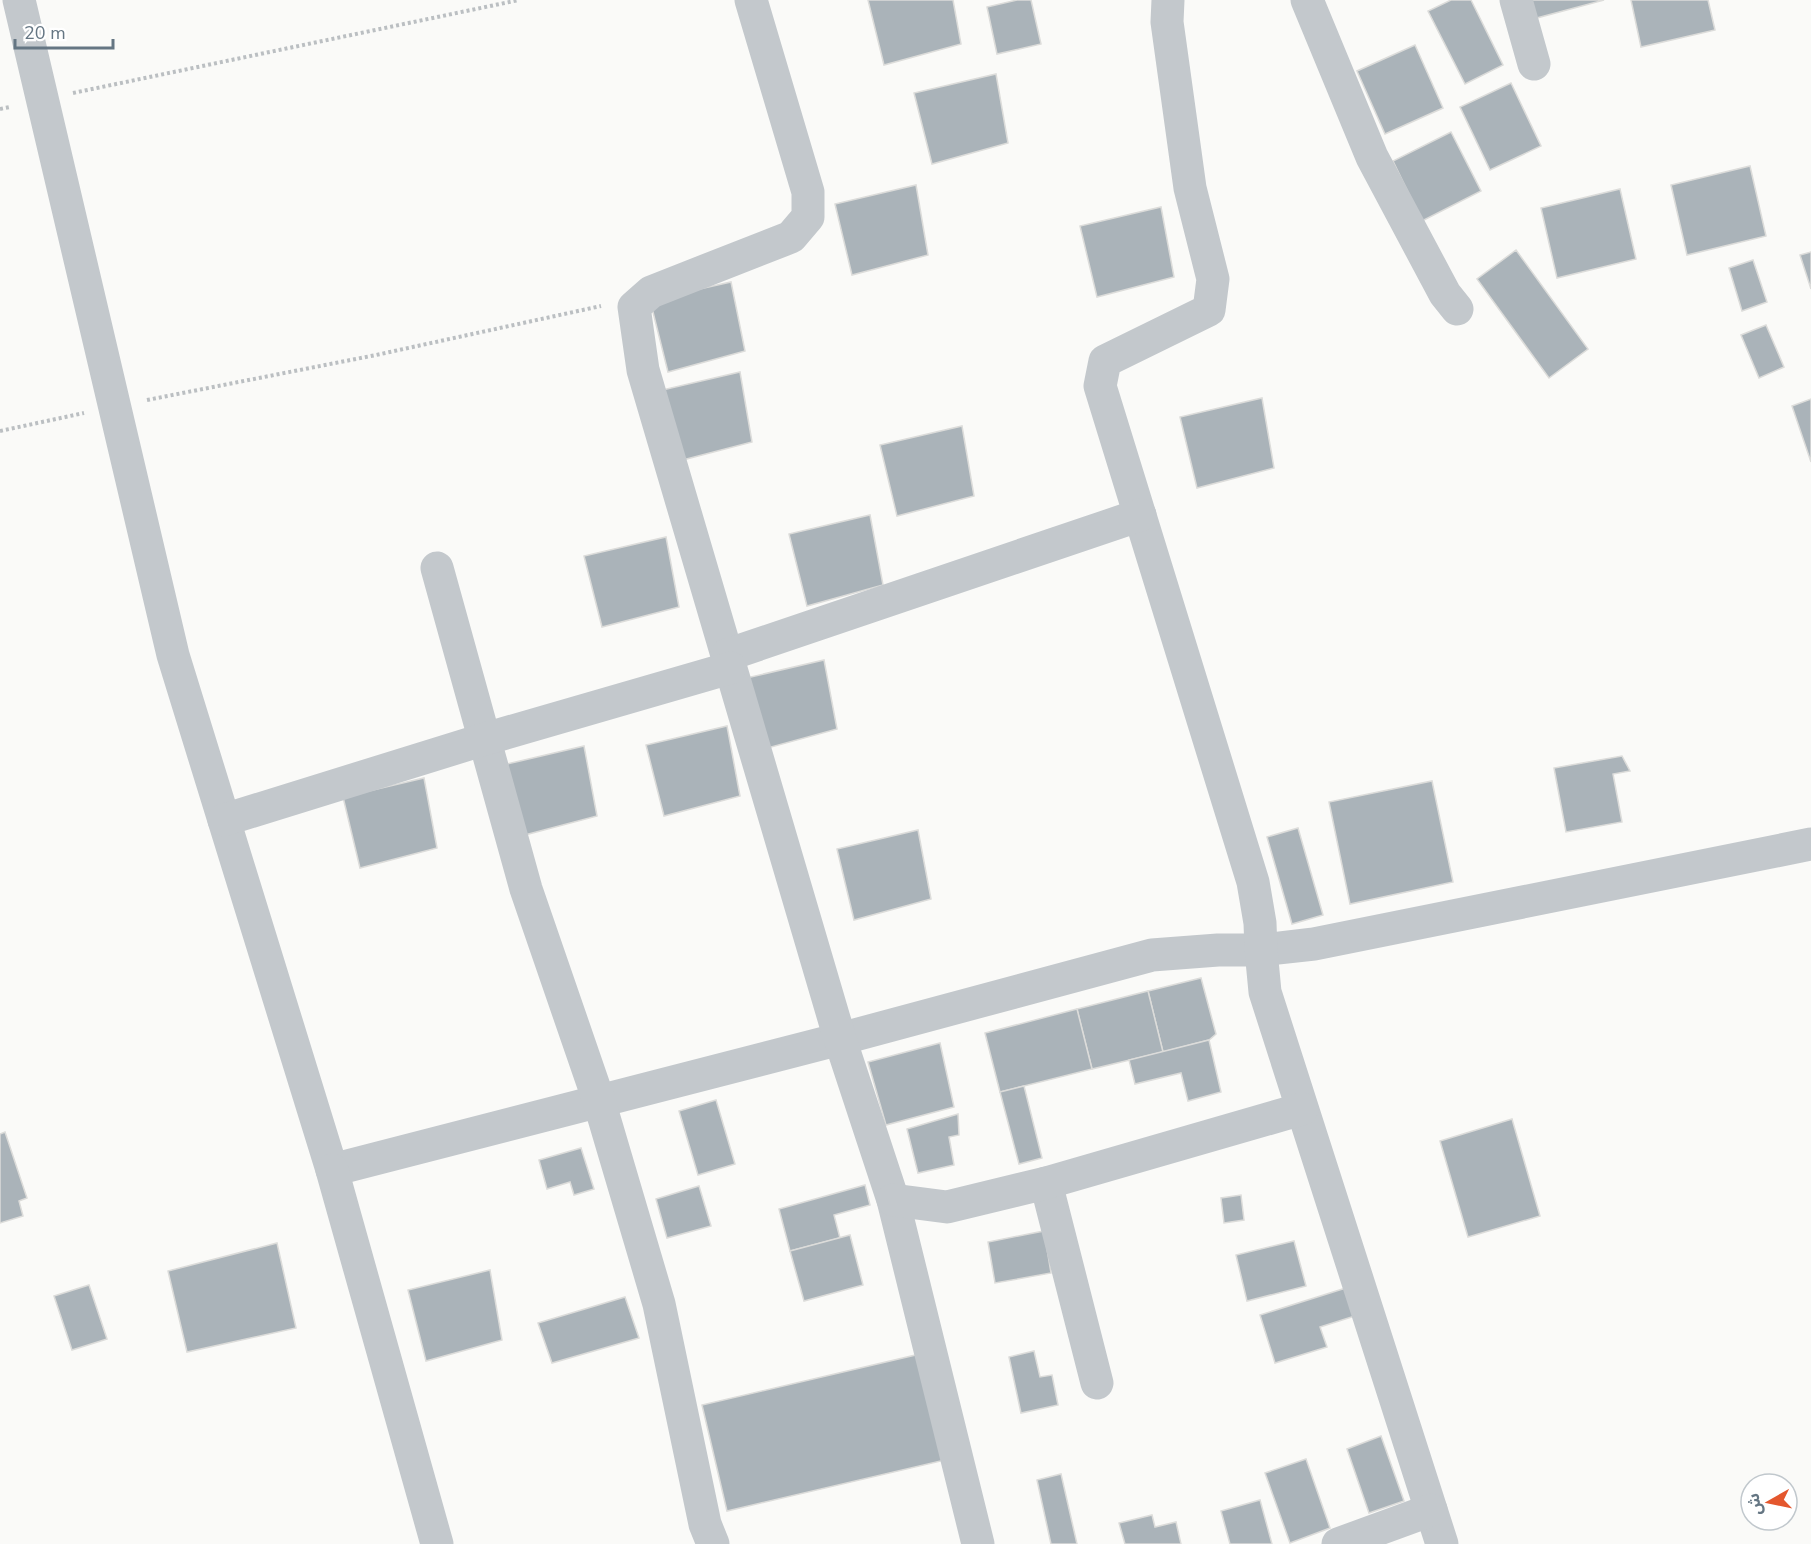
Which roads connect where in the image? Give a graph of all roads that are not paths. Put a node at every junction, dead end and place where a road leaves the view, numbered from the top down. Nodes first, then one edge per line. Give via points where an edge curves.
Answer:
1 (19, 0) edge
2 (751, 0) edge
3 (1168, 0) edge
4 (1306, 0) edge
5 (1516, 0) edge
6 (1534, 64) dead end
7 (1457, 309) dead end
8 (1140, 515) junction
9 (437, 568) dead end
10 (728, 661) junction
11 (484, 739) junction
12 (224, 820) junction
13 (1811, 844) edge
14 (1261, 950) junction
15 (840, 1038) junction
16 (599, 1101) junction
17 (1302, 1109) junction
18 (332, 1170) junction
19 (1046, 1183) junction
20 (893, 1200) junction
21 (1097, 1383) dead end
22 (1431, 1510) junction
23 (437, 1544) edge
24 (713, 1544) edge
25 (978, 1544) edge
26 (1338, 1544) edge
27 (1443, 1544) edge

1 - 12 street via 173,655
2 - 10 street via 808,192 808,218 791,237 651,292 634,307 643,370
3 - 8 street via 1167,22 1190,188 1213,279 1209,310 1105,361 1100,386
4 - 7 street via 1372,157 1445,294
5 - 6 street
8 - 10 street
8 - 14 street via 1253,882
9 - 11 street
10 - 11 street
10 - 15 street
11 - 12 street
11 - 16 street via 526,889
12 - 18 street
13 - 14 street via 1325,942
14 - 15 street via 1152,956
14 - 17 street via 1265,992
15 - 16 street
15 - 20 street
16 - 18 street
16 - 24 street via 659,1304 705,1524
17 - 19 street
17 - 22 street
18 - 23 street
19 - 20 street via 947,1207
19 - 21 street
20 - 25 street
22 - 26 street
22 - 27 street

